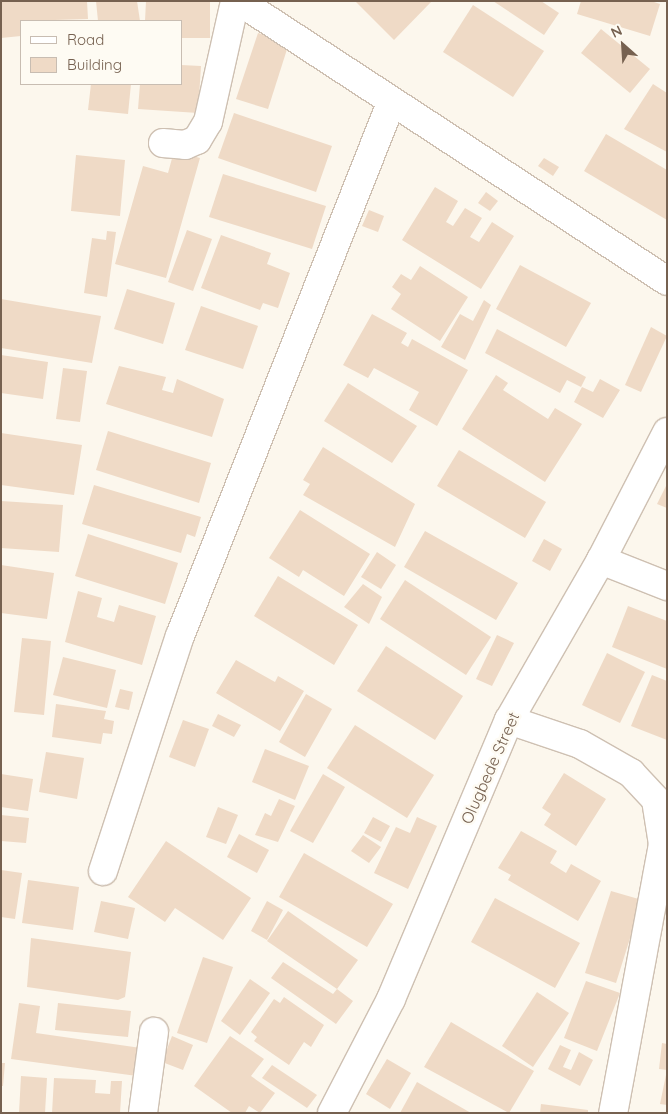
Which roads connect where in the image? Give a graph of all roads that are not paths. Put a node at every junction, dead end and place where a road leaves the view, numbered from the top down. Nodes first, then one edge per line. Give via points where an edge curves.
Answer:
1 (235, 1) edge
2 (239, 1) edge
3 (391, 103) junction
4 (163, 143) dead end
5 (667, 281) edge
6 (667, 432) edge
7 (601, 560) junction
8 (667, 586) edge
9 (509, 720) junction
10 (103, 870) dead end
11 (154, 1032) dead end
12 (143, 1113) edge
13 (332, 1113) edge
14 (613, 1113) edge

1 - 4 street via 208,122 197,140 185,145
2 - 3 street
3 - 5 street
3 - 10 street via 180,636
6 - 7 street, Olugbede Street
7 - 8 street
7 - 9 street, Olugbede Street
9 - 13 street, Olugbede Street via 391,999
9 - 14 street via 588,749 630,773 656,800 663,844
11 - 12 street

